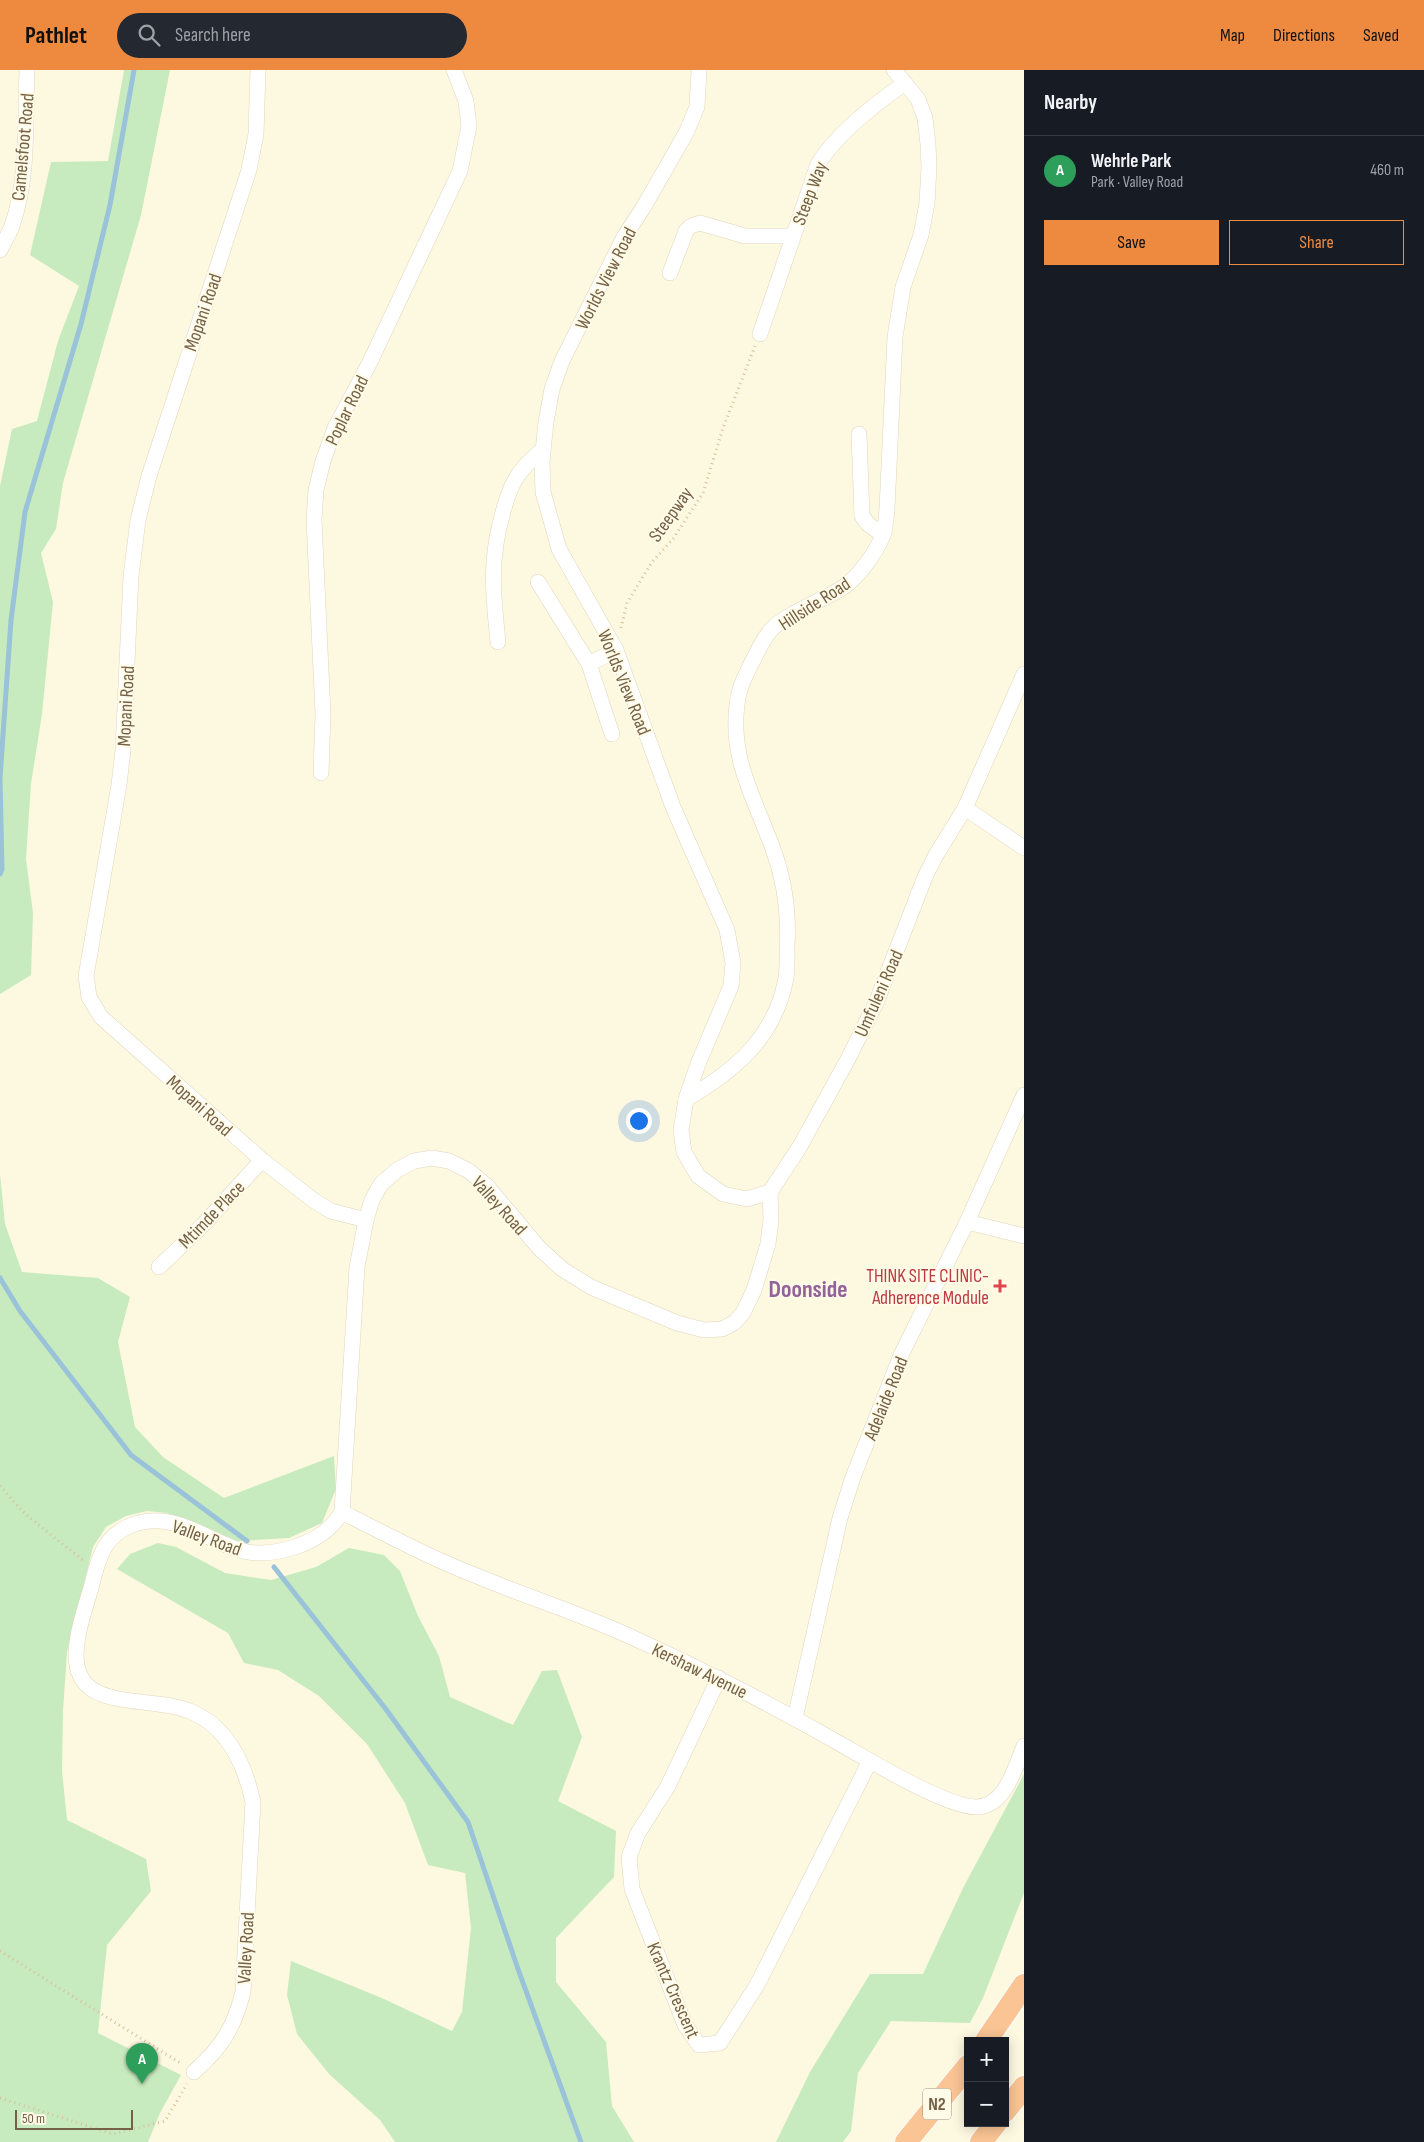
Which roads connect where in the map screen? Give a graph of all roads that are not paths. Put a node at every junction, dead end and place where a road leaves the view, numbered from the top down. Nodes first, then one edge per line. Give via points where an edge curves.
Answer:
1 (27, 70) edge
2 (258, 70) edge
3 (454, 70) edge
4 (699, 70) edge
5 (894, 70) edge
6 (904, 83) junction
7 (793, 236) junction
8 (0, 250) edge
9 (670, 273) dead end
10 (760, 334) road end
11 (859, 434) dead end
12 (544, 449) junction
13 (883, 535) junction
14 (538, 582) dead end
15 (498, 642) dead end
16 (616, 650) junction
17 (589, 664) junction
18 (1024, 674) edge
19 (612, 734) dead end
20 (321, 773) dead end
21 (965, 808) junction
22 (1024, 848) edge
23 (1024, 1095) edge
24 (686, 1099) junction
25 (262, 1160) junction
26 (770, 1192) junction
27 (366, 1220) junction
28 (967, 1222) junction
29 (1024, 1236) edge
30 (159, 1267) dead end
31 (342, 1512) junction
32 (718, 1678) junction
33 (795, 1718) junction
34 (1024, 1746) edge
35 (870, 1761) junction
36 (1024, 1985) edge
37 (989, 2037) edge
38 (964, 2071) edge
39 (194, 2072) road end
40 (1024, 2087) edge
41 (1009, 2106) edge
42 (993, 2127) edge
43 (906, 2142) edge
44 (981, 2142) edge

1 - 8 street, Camelsfoot Road via 20,194 12,227
2 - 25 street, Mopani Road via 256,134 249,170 152,466 138,520 131,576 121,767 86,976 89,997 101,1017
3 - 20 street, Poplar Road via 466,101 469,126 460,171 370,362 335,428 316,490 314,529 323,714
4 - 12 street, Worlds View Road via 697,107 686,133 624,237 562,361 552,389
5 - 6 street, Hillside Road
6 - 7 street, Steep Way via 827,149 813,176
6 - 13 street, Hillside Road via 918,99 925,118 929,167 921,235 902,287 894,338 887,509
7 - 9 street via 745,236 700,224 691,226 686,231
7 - 10 street, Steep Way
11 - 13 street via 862,516
12 - 15 street via 515,480 498,530 492,562
12 - 16 street, Worlds View Road via 543,492 559,549
13 - 24 street, Hillside Road via 865,566 846,586 771,630 738,690 734,724 739,762 774,850 789,919 786,980 769,1025 743,1060 714,1083
14 - 17 street
16 - 17 street
16 - 24 street, Worlds View Road via 673,807 727,930 733,963 731,986
17 - 19 street
18 - 21 street, Umfuleni Road
21 - 22 street
21 - 26 street, Umfuleni Road via 936,855 876,1003 848,1059 799,1148
23 - 28 street, Adelaide Road
24 - 26 street, Worlds View Road via 681,1130 684,1152 698,1176 723,1194 747,1199
25 - 27 street, Mopani Road via 331,1212
25 - 30 street, Mtimde Place via 203,1225
26 - 27 street, Valley Road via 768,1244 754,1290 743,1313 722,1329 704,1330 677,1323 591,1287 562,1269 539,1248 487,1186 469,1171 449,1161 432,1158 414,1161 398,1170 381,1184
27 - 31 street, Valley Road via 358,1267
28 - 29 street
28 - 33 street, Adelaide Road via 902,1353 853,1477 840,1518
31 - 32 street, Kershaw Avenue via 476,1576 626,1634
31 - 39 street, Valley Road via 326,1532 307,1543 256,1554 235,1550 178,1524 159,1520 127,1526 112,1538 101,1554 78,1635 77,1668 84,1682 98,1694 113,1699 170,1705 208,1721 239,1756 248,1779 253,1802 243,1992 227,2036 214,2055
32 - 33 street, Kershaw Avenue
32 - 35 street, Krantz Crescent via 668,1786 638,1833 629,1857 632,1889 685,2025 698,2046 720,2043 757,1984
33 - 35 street, Kershaw Avenue
34 - 35 street, Kershaw Avenue via 1003,1793 991,1804 977,1807 960,1805
36 - 37 highway
38 - 43 highway, N2
40 - 41 highway
42 - 44 highway

